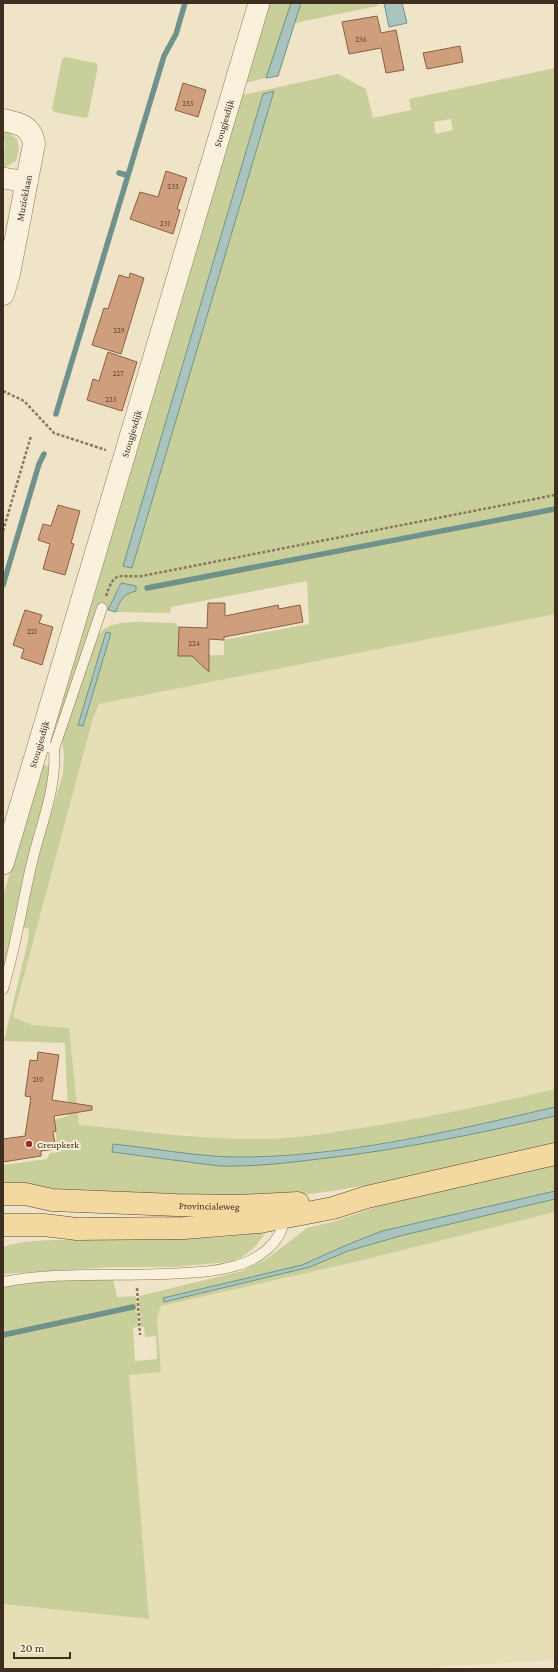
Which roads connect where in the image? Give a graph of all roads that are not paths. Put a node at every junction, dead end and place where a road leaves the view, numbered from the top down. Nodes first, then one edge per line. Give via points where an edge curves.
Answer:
1 (259, 3) edge
2 (3, 120) edge
3 (3, 178) edge
4 (27, 182) junction
5 (3, 294) edge
6 (102, 608) road end
7 (46, 747) junction
8 (3, 864) edge
9 (3, 989) edge
10 (555, 1154) edge
11 (3, 1194) edge
12 (367, 1197) junction
13 (52, 1200) junction
14 (3, 1204) edge
15 (284, 1218) junction
16 (3, 1225) edge
17 (77, 1229) junction
18 (3, 1238) edge
19 (3, 1282) edge

1 - 7 street, Stougjesdijk via 124,455
2 - 4 street, Muzieklaan via 23,126 32,137 33,150
3 - 4 street
4 - 5 street, Muzieklaan
6 - 7 lane
7 - 8 street, Stougjesdijk
7 - 9 lane via 54,780
10 - 12 main road, Provincialeweg
11 - 13 main road, Provincialeweg via 25,1194
12 - 13 main road, Provincialeweg via 238,1206
12 - 15 main road, Provincialeweg via 333,1208
13 - 14 main road, Provincialeweg
15 - 17 main road, Provincialeweg via 219,1227
15 - 19 lane via 280,1232 270,1247 256,1258 241,1264 199,1272 47,1277
16 - 17 main road, Provincialeweg via 44,1225
17 - 18 main road, Provincialeweg

